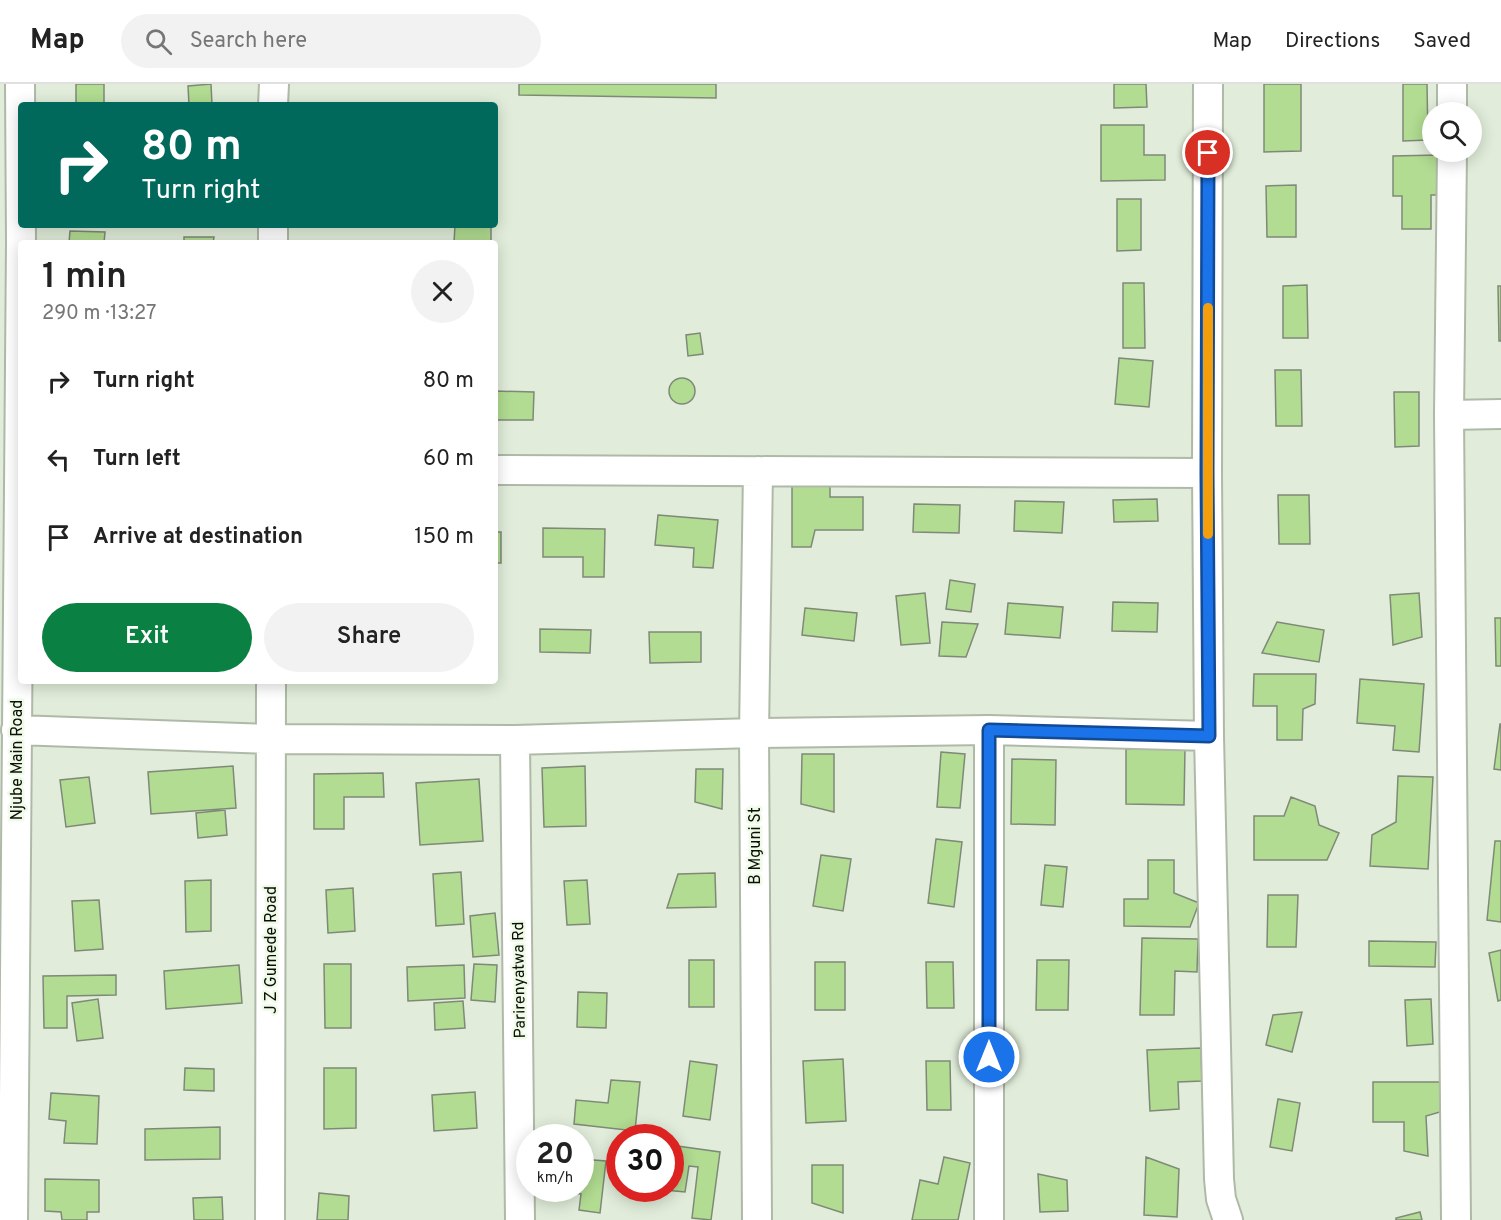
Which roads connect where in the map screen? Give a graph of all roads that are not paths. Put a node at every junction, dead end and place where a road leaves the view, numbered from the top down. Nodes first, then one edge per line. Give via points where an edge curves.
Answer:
1 (20, 84) edge
2 (274, 84) edge
3 (1208, 84) edge
4 (1452, 84) edge
5 (20, 102) edge
6 (273, 102) edge
7 (1452, 102) edge
8 (1452, 162) edge
9 (18, 243) edge
10 (0, 244) edge
11 (18, 321) edge
12 (1501, 414) edge
13 (1449, 415) junction
14 (498, 470) edge
15 (758, 471) junction
16 (1207, 473) junction
17 (9, 555) edge
18 (271, 684) edge
19 (16, 730) junction
20 (989, 730) junction
21 (753, 733) junction
22 (1209, 736) junction
23 (271, 739) junction
24 (515, 740) junction
25 (13, 1220) edge
26 (270, 1220) edge
27 (520, 1220) edge
28 (757, 1220) edge
29 (989, 1220) edge
30 (1228, 1220) edge
31 (1456, 1220) edge

1 - 5 street, Njube Main Road
2 - 6 street
3 - 16 street
4 - 7 street
8 - 13 street
9 - 10 street
11 - 17 street, Njube Main Road
12 - 13 street
13 - 31 street
14 - 15 street
15 - 16 street
15 - 21 street, B Mguni St
16 - 22 street
17 - 19 street, Njube Main Road
18 - 23 street, J Z Gumede Road
19 - 23 street
19 - 25 street, Njube Main Road
20 - 21 street
20 - 22 street
20 - 29 street
21 - 24 street
21 - 28 street, B Mguni St
22 - 30 street via 1219,1179
23 - 24 street
23 - 26 street, J Z Gumede Road
24 - 27 street, Parirenyatwa Rd

